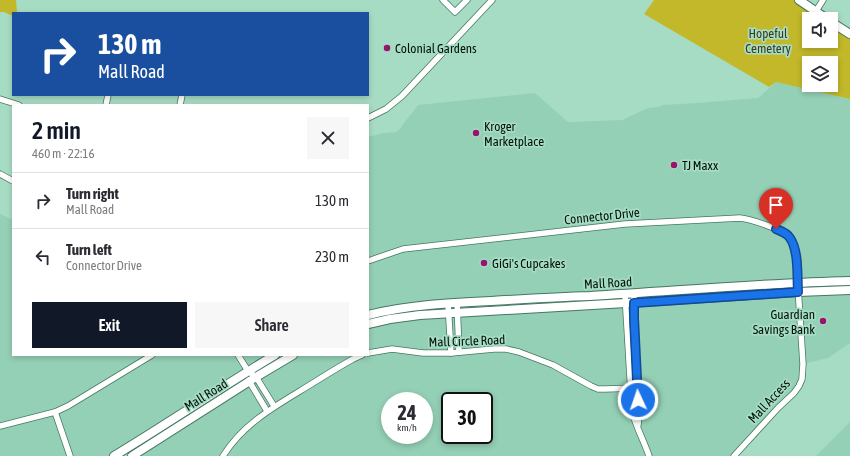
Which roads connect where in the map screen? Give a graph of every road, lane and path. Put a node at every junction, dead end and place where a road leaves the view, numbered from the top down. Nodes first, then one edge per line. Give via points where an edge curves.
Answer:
1 (443, 0) edge
2 (467, 0) edge
3 (492, 0) edge
4 (799, 0) edge
5 (823, 0) edge
6 (816, 11) joint
7 (838, 26) edge
8 (850, 34) edge
9 (0, 99) edge
10 (16, 104) edge
11 (369, 118) edge
12 (0, 174) edge
13 (12, 180) edge
14 (369, 261) edge
15 (850, 281) edge
16 (798, 283) junction
17 (850, 290) edge
18 (798, 292) junction
19 (630, 294) junction
20 (457, 302) junction
21 (448, 303) junction
22 (630, 303) junction
23 (457, 312) junction
24 (448, 313) junction
25 (369, 315) edge
26 (369, 324) edge
27 (459, 352) junction
28 (369, 353) edge
29 (451, 353) junction
30 (150, 356) edge
31 (239, 356) edge
32 (273, 356) edge
33 (291, 356) edge
34 (360, 356) edge
35 (248, 371) junction
36 (252, 379) junction
37 (630, 388) junction
38 (638, 388) junction
39 (274, 406) junction
40 (267, 411) junction
41 (55, 412) junction
42 (0, 426) edge
43 (637, 428) junction
44 (70, 456) edge
45 (114, 456) edge
46 (132, 456) edge
47 (222, 456) edge
48 (649, 456) edge
49 (734, 456) edge

1 - 2 street via 455,12
3 - 11 street via 402,96 386,109
4 - 6 main road
5 - 6 street
7 - 8 main road
9 - 10 street
12 - 13 street
14 - 16 street, Connector Drive via 403,249 625,224 740,218 784,232 790,237 796,257
15 - 16 main road, Mall Road
16 - 18 street, Mall Access
16 - 19 main road, Mall Road
17 - 18 main road, Mall Road
18 - 22 main road, Mall Road
18 - 49 street, Mall Access via 803,364 801,383
19 - 20 main road, Mall Road
19 - 22 street
19 - 22 street
20 - 21 main road, Mall Road
20 - 23 street
21 - 24 street
21 - 25 main road, Mall Road via 414,306
22 - 23 main road, Mall Road
22 - 37 street
22 - 38 street via 634,318
23 - 24 main road, Mall Road
23 - 27 street
24 - 26 main road, Mall Road via 390,318
24 - 29 street
27 - 29 street, Mall Circle Road
27 - 37 street, Mall Circle Road via 506,349 553,365 598,389
28 - 29 street, Mall Circle Road via 392,349
30 - 41 street
31 - 35 street
32 - 35 main road, Mall Road
33 - 36 main road, Mall Road
34 - 39 street
35 - 36 street
35 - 45 main road, Mall Road
36 - 39 street
36 - 40 street
36 - 46 main road, Mall Road
37 - 38 street, Mall Circle Road
37 - 43 street
38 - 43 street
39 - 40 street
40 - 47 street via 244,429
41 - 42 street
41 - 44 street
43 - 48 street

